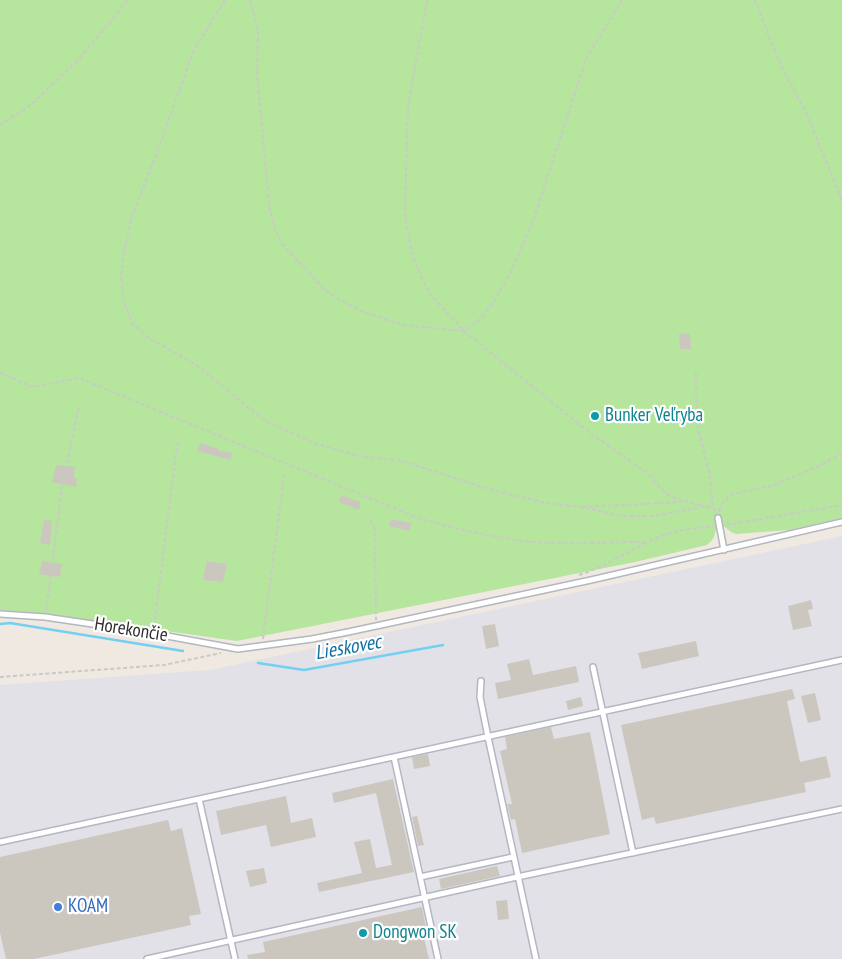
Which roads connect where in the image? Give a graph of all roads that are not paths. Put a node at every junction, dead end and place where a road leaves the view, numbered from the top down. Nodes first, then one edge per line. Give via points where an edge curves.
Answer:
1 (718, 516) road end
2 (842, 522) edge
3 (724, 550) junction
4 (0, 614) edge
5 (842, 660) edge
6 (593, 667) dead end
7 (481, 681) dead end
8 (602, 712) junction
9 (488, 737) junction
10 (394, 757) junction
11 (199, 799) junction
12 (842, 809) edge
13 (0, 842) edge
14 (633, 853) junction
15 (513, 857) junction
16 (420, 877) junction
17 (517, 877) junction
18 (425, 898) junction
19 (231, 940) junction
20 (147, 959) edge
21 (235, 959) edge
22 (438, 959) edge
23 (536, 959) edge

1 - 3 lane
2 - 3 lane, Horekončie
3 - 4 lane, Horekončie via 312,639 238,649 140,630
5 - 8 lane
6 - 8 lane
7 - 9 lane via 480,697
8 - 9 lane
8 - 14 lane
9 - 10 lane
9 - 15 lane
10 - 11 lane
10 - 16 lane
11 - 13 lane
11 - 19 lane
12 - 14 lane
14 - 17 lane
15 - 16 lane
15 - 17 lane
16 - 18 lane
17 - 18 lane
17 - 23 lane
18 - 19 lane
18 - 22 lane
19 - 20 lane
19 - 21 lane

